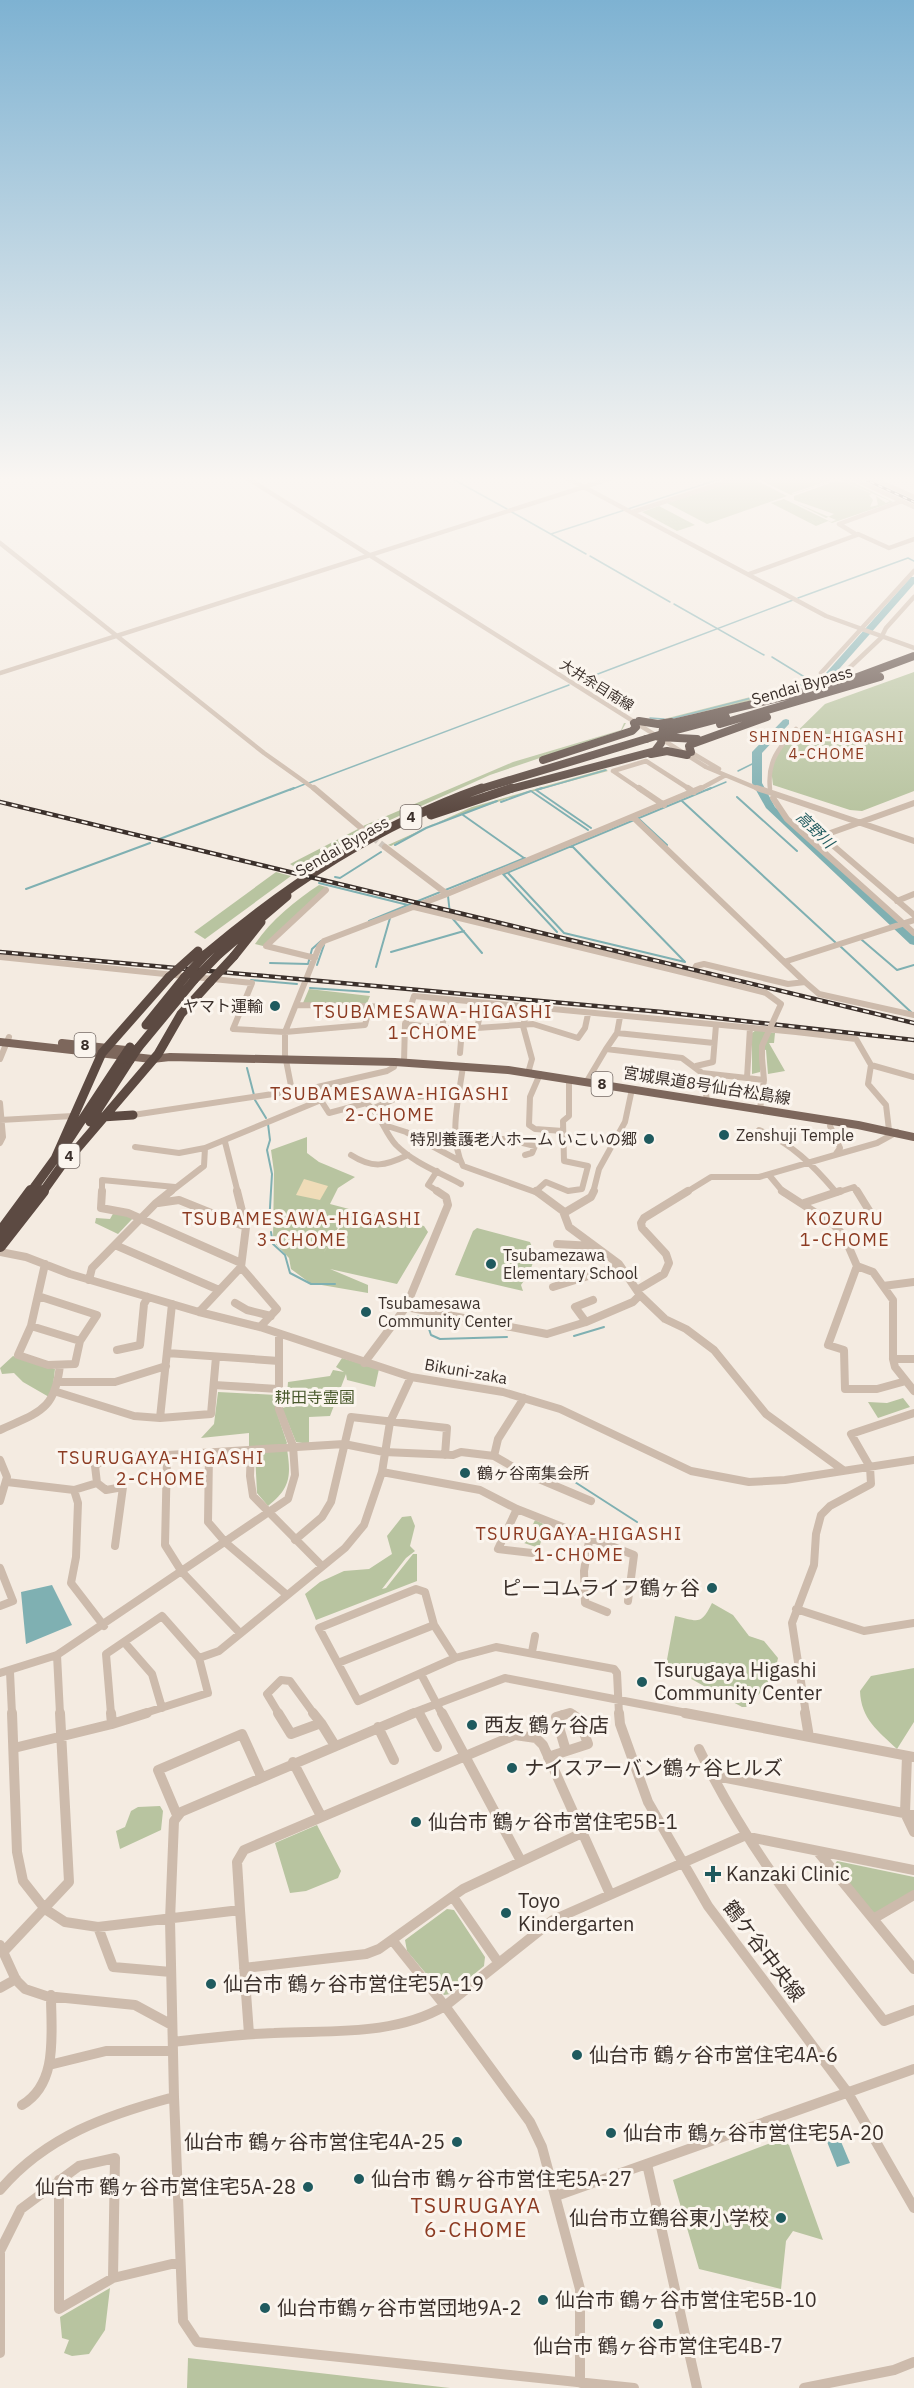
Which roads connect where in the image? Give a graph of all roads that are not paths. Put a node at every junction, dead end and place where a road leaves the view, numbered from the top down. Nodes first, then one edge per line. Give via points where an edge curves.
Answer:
1 (58, 589) edge
2 (261, 589) edge
3 (427, 589) edge
4 (777, 589) edge
5 (897, 589) edge
6 (914, 597) edge
7 (861, 630) junction
8 (117, 636) junction
9 (880, 638) junction
10 (914, 648) edge
11 (914, 656) edge
12 (914, 663) edge
13 (845, 672) dead end
14 (0, 673) edge
15 (821, 673) dead end
16 (846, 686) junction
17 (686, 719) junction
18 (636, 722) junction
19 (796, 729) dead end
20 (617, 737) junction
21 (710, 737) junction
22 (661, 738) junction
23 (689, 753) junction
24 (629, 758) junction
25 (724, 776) junction
26 (746, 782) junction
27 (766, 789) junction
28 (694, 792) junction
29 (773, 798) dead end
30 (914, 801) edge
31 (664, 805) junction
32 (428, 813) junction
33 (635, 818) junction
34 (861, 821) junction
35 (366, 832) tunnel mouth
36 (914, 839) edge
37 (385, 847) tunnel mouth
38 (326, 890) dead end
39 (447, 894) junction
40 (914, 894) edge
41 (897, 901) junction
42 (415, 907) junction
43 (266, 908) junction
44 (914, 917) edge
45 (901, 924) junction
46 (914, 933) edge
47 (202, 952) junction
48 (0, 957) edge
49 (312, 957) junction
50 (784, 962) junction
51 (692, 974) junction
52 (189, 979) junction
53 (805, 982) junction
54 (447, 1000) junction
55 (483, 1003) junction
56 (296, 1005) junction
57 (370, 1005) junction
58 (528, 1007) junction
59 (411, 1010) junction
60 (588, 1014) junction
61 (914, 1015) edge
62 (620, 1017) junction
63 (405, 1024) junction
64 (716, 1025) junction
65 (523, 1026) junction
66 (442, 1028) junction
67 (477, 1028) junction
68 (750, 1028) junction
69 (462, 1029) junction
70 (285, 1032) junction
71 (617, 1033) junction
72 (4, 1039) edge
73 (714, 1043) junction
74 (606, 1049) junction
75 (104, 1050) junction
76 (460, 1053) dead end
77 (155, 1056) junction
78 (0, 1059) edge
79 (286, 1060) junction
80 (399, 1062) junction
81 (872, 1065) junction
82 (463, 1066) junction
83 (696, 1066) junction
84 (528, 1072) junction
85 (702, 1073) junction
86 (540, 1074) junction
87 (914, 1077) edge
88 (569, 1078) junction
89 (747, 1078) junction
90 (764, 1080) junction
91 (587, 1081) junction
92 (313, 1088) junction
93 (632, 1089) junction
94 (292, 1091) junction
95 (459, 1094) junction
96 (119, 1098) junction
97 (321, 1100) junction
98 (707, 1100) junction
99 (0, 1103) edge
100 (374, 1108) junction
101 (760, 1109) junction
102 (133, 1115) junction
103 (73, 1116) junction
104 (102, 1117) junction
105 (1, 1120) edge
106 (831, 1120) junction
107 (384, 1125) junction
108 (759, 1130) dead end
109 (563, 1131) junction
110 (893, 1131) junction
111 (914, 1137) edge
112 (456, 1139) junction
113 (225, 1142) junction
114 (0, 1143) edge
115 (135, 1147) dead end
116 (205, 1148) junction
117 (351, 1155) dead end
118 (408, 1155) junction
119 (525, 1155) dead end
120 (835, 1155) junction
121 (458, 1160) junction
122 (59, 1162) junction
123 (812, 1162) junction
124 (437, 1171) junction
125 (769, 1175) junction
126 (461, 1184) dead end
127 (175, 1187) junction
128 (536, 1191) junction
129 (835, 1191) junction
130 (156, 1203) junction
131 (804, 1203) junction
132 (564, 1213) junction
133 (142, 1218) junction
134 (871, 1219) dead end
135 (246, 1227) junction
136 (0, 1233) edge
137 (115, 1245) junction
138 (557, 1245) dead end
139 (0, 1246) edge
140 (594, 1246) junction
141 (0, 1252) edge
142 (45, 1264) junction
143 (241, 1265) junction
144 (620, 1266) junction
145 (857, 1266) junction
146 (89, 1280) junction
147 (914, 1282) edge
148 (883, 1286) junction
149 (553, 1287) dead end
150 (219, 1290) junction
151 (638, 1293) junction
152 (39, 1296) junction
153 (148, 1297) junction
154 (593, 1300) dead end
155 (235, 1303) dead end
156 (172, 1304) junction
157 (406, 1306) junction
158 (199, 1312) junction
159 (271, 1316) junction
160 (586, 1322) junction
161 (31, 1326) junction
162 (260, 1328) junction
163 (279, 1334) junction
164 (80, 1341) junction
165 (117, 1350) dead end
166 (167, 1353) junction
167 (216, 1357) junction
168 (893, 1359) junction
169 (914, 1359) edge
170 (279, 1360) junction
171 (364, 1363) junction
172 (60, 1365) junction
173 (166, 1366) junction
174 (411, 1377) junction
175 (906, 1381) junction
176 (58, 1382) junction
177 (214, 1385) junction
178 (278, 1389) junction
179 (914, 1391) edge
180 (57, 1392) junction
181 (524, 1398) junction
182 (914, 1413) edge
183 (160, 1418) junction
184 (390, 1422) junction
185 (0, 1430) edge
186 (344, 1444) junction
187 (293, 1446) junction
188 (251, 1450) junction
189 (384, 1452) junction
190 (209, 1453) junction
191 (445, 1455) junction
192 (167, 1456) junction
193 (494, 1456) junction
194 (0, 1460) edge
195 (914, 1460) edge
196 (870, 1467) junction
197 (843, 1470) junction
198 (382, 1472) junction
199 (6, 1482) junction
200 (98, 1482) junction
201 (74, 1490) junction
202 (591, 1500) dead end
203 (0, 1501) edge
204 (517, 1509) junction
205 (269, 1514) junction
206 (590, 1535) junction
207 (295, 1540) junction
208 (226, 1543) junction
209 (115, 1546) dead end
210 (532, 1553) dead end
211 (322, 1566) junction
212 (0, 1568) edge
213 (182, 1572) junction
214 (287, 1595) junction
215 (628, 1600) dead end
216 (0, 1606) edge
217 (796, 1609) junction
218 (607, 1612) dead end
219 (914, 1623) edge
220 (434, 1625) junction
221 (104, 1626) junction
222 (240, 1633) junction
223 (535, 1636) dead end
224 (124, 1642) junction
225 (532, 1652) junction
226 (57, 1655) junction
227 (199, 1658) junction
228 (455, 1659) junction
229 (338, 1663) junction
230 (5, 1673) edge
231 (421, 1674) junction
232 (619, 1700) junction
233 (437, 1703) junction
234 (162, 1708) junction
235 (418, 1711) junction
236 (322, 1722) junction
237 (112, 1724) junction
238 (378, 1726) junction
239 (809, 1737) junction
240 (63, 1739) junction
241 (431, 1743) dead end
242 (334, 1744) junction
243 (14, 1748) junction
244 (699, 1749) dead end
245 (567, 1751) junction
246 (465, 1756) junction
247 (549, 1757) junction
248 (910, 1757) edge
249 (390, 1758) dead end
250 (293, 1762) junction
251 (711, 1775) junction
252 (261, 1776) junction
253 (909, 1814) edge
254 (177, 1815) junction
255 (321, 1816) junction
256 (914, 1832) edge
257 (582, 1833) junction
258 (744, 1836) junction
259 (819, 1853) junction
260 (521, 1861) junction
261 (681, 1862) junction
262 (914, 1870) edge
263 (609, 1894) junction
264 (914, 1894) edge
265 (453, 1897) junction
266 (45, 1909) junction
267 (240, 1910) junction
268 (873, 1919) junction
269 (170, 1920) junction
270 (98, 1927) junction
271 (393, 1941) junction
272 (2, 1948) edge
273 (498, 1962) junction
274 (244, 1968) junction
275 (914, 1969) edge
276 (171, 1972) junction
277 (15, 1979) junction
278 (0, 1988) edge
279 (51, 1995) junction
280 (446, 2006) junction
281 (914, 2010) edge
282 (172, 2025) junction
283 (249, 2034) junction
284 (173, 2047) junction
285 (49, 2065) junction
286 (914, 2069) edge
287 (848, 2093) junction
288 (174, 2097) junction
289 (22, 2105) dead end
290 (647, 2164) junction
291 (59, 2180) junction
292 (0, 2190) edge
293 (556, 2196) junction
294 (914, 2208) edge
295 (180, 2262) junction
296 (113, 2278) junction
297 (0, 2353) edge
298 (914, 2362) edge
299 (580, 2383) junction
300 (634, 2388) edge
301 (697, 2388) edge
302 (804, 2388) edge

1 - 8 street
2 - 8 street
3 - 18 street, 大井余目南線
4 - 7 street
5 - 7 street
6 - 9 street
7 - 9 street
7 - 15 street
8 - 14 street
8 - 35 street
9 - 10 street
9 - 13 street
11 - 16 highway, Sendai Bypass / 4
12 - 16 highway, Sendai Bypass / 4
16 - 17 highway
16 - 21 highway
16 - 22 highway, Sendai Bypass / 4
17 - 18 highway via 658,724
17 - 22 highway via 667,725
18 - 20 highway via 635,730
18 - 22 street, 大井余目南線
19 - 27 street via 773,753
20 - 22 highway via 638,734
20 - 32 highway via 488,780
21 - 22 highway
21 - 23 highway via 689,746
22 - 23 street, 大井余目南線
22 - 24 highway via 655,751
22 - 32 highway, Sendai Bypass / 4
23 - 24 highway via 667,751
23 - 25 street
23 - 26 street
24 - 32 highway
25 - 26 street
25 - 28 street
26 - 27 street
27 - 34 street
28 - 31 street
28 - 31 street via 646,761 613,771
29 - 45 street via 787,819
30 - 34 street
31 - 33 street
32 - 43 highway, Sendai Bypass / 4 via 345,858
33 - 39 street
33 - 50 street
34 - 36 street
34 - 41 street via 822,836
37 - 39 street
38 - 49 street via 266,946
39 - 42 street
40 - 41 street
41 - 44 street
42 - 49 street via 324,941
42 - 51 street
43 - 47 highway
43 - 52 highway, Sendai Bypass / 4, bridge
43 - 77 highway, bridge via 234,956 181,1014
44 - 45 street
45 - 46 street
45 - 50 street
47 - 52 highway, Sendai Bypass / 4, bridge
47 - 75 highway, bridge via 169,977
48 - 70 street via 252,983 233,1029
49 - 56 street
50 - 53 street
51 - 53 street via 696,966 704,964 788,984
51 - 90 street, bridge via 777,998 781,1004 762,1046
52 - 122 highway, Sendai Bypass / 4, bridge via 134,1047
53 - 61 street via 819,994
54 - 55 street
54 - 59 street via 414,996
54 - 66 street
55 - 58 street
55 - 67 street
56 - 57 street
56 - 70 street
57 - 59 street
57 - 70 street via 365,1025
58 - 60 street
58 - 65 street
59 - 63 street
60 - 62 street
60 - 65 street via 578,1038 533,1024
62 - 64 street
62 - 71 street
63 - 66 street
63 - 80 street
64 - 68 street
64 - 73 street
65 - 67 street
65 - 84 street via 532,1059
66 - 69 street
67 - 69 street
68 - 81 street via 856,1039
68 - 89 street
69 - 76 street
70 - 79 street
71 - 73 street
71 - 74 street
72 - 75 main road, 宮城県道8号仙台松島線 / 8
72 - 78 street
73 - 83 street via 713,1062
74 - 83 street via 682,1058
74 - 91 street
75 - 77 main road, 宮城県道8号仙台松島線 / 8
75 - 103 highway
77 - 79 main road, 宮城県道8号仙台松島線 / 8
77 - 96 highway
79 - 80 main road, 宮城県道8号仙台松島線 / 8
79 - 94 street
80 - 82 main road, 宮城県道8号仙台松島線 / 8
80 - 92 street via 387,1071
81 - 87 street
81 - 110 street via 868,1084 886,1105
82 - 84 main road, 宮城県道8号仙台松島線 / 8
82 - 95 street
83 - 85 street
84 - 86 main road, 宮城県道8号仙台松島線 / 8
85 - 89 street
85 - 98 street
86 - 88 main road, 宮城県道8号仙台松島線 / 8
86 - 109 street via 530,1097 530,1125 535,1129
88 - 91 main road, 宮城県道8号仙台松島線 / 8
88 - 109 street via 569,1116 562,1121
89 - 90 street
90 - 101 street
91 - 93 main road, 宮城県道8号仙台松島線 / 8
92 - 94 street
92 - 97 street
93 - 98 main road, 宮城県道8号仙台松島線 / 8
93 - 132 street via 625,1122 599,1168 591,1197
94 - 102 street
95 - 100 street via 397,1098
95 - 112 street
96 - 102 highway via 119,1109
96 - 104 highway
97 - 100 street via 329,1113 366,1103
97 - 113 street
98 - 101 main road, 宮城県道8号仙台松島線 / 8
99 - 105 street
100 - 107 street
101 - 106 main road, 宮城県道8号仙台松島線 / 8
102 - 104 highway
103 - 105 street
103 - 122 highway
104 - 122 highway
105 - 114 street
106 - 110 main road, 宮城県道8号仙台松島線 / 8
106 - 120 street via 840,1148
107 - 118 street via 394,1144
107 - 121 street via 406,1132
108 - 123 street via 775,1135
109 - 128 street via 564,1161 588,1166 582,1189 568,1191 546,1182
110 - 111 main road, 宮城県道8号仙台松島線 / 8
110 - 120 street via 877,1143
112 - 119 street via 490,1138 535,1146 532,1153
112 - 121 street
113 - 116 street
113 - 135 street
115 - 116 street via 180,1153
116 - 127 street via 204,1166
117 - 118 street via 371,1168 383,1167
118 - 124 street
120 - 123 street
121 - 128 street via 478,1173
122 - 136 highway, Sendai Bypass / 4
122 - 139 highway, Sendai Bypass / 4 via 25,1217
123 - 125 street
123 - 129 street
124 - 126 street
124 - 157 street via 428,1182 449,1201
125 - 131 street via 778,1187
125 - 151 street via 705,1179 644,1218 642,1228 666,1254 669,1263 664,1274
127 - 130 street
127 - 133 street via 102,1180 101,1208
128 - 132 street
129 - 131 street
129 - 134 street via 854,1187
130 - 133 street
130 - 135 street via 179,1200
131 - 145 street via 841,1232
132 - 140 street via 569,1227
133 - 137 street
133 - 143 street
135 - 143 street
137 - 146 street via 92,1268
137 - 150 street
138 - 140 street
140 - 144 street
141 - 142 street, Bikuni-zaka
142 - 146 street, Bikuni-zaka
142 - 152 street
143 - 150 street
143 - 159 street via 277,1309
144 - 149 street
144 - 151 street
145 - 148 street via 873,1272
145 - 175 street via 828,1345 844,1350 845,1389 877,1389
146 - 153 street, Bikuni-zaka
147 - 148 street
148 - 168 street via 893,1300
150 - 158 street
151 - 160 street via 633,1302
151 - 197 street via 665,1319 714,1350 766,1414
152 - 161 street
152 - 164 street via 97,1315
153 - 156 street, Bikuni-zaka
153 - 165 street via 140,1345
154 - 160 street via 575,1307
155 - 159 street
156 - 158 street, Bikuni-zaka
156 - 166 street
157 - 160 street via 548,1334
157 - 171 street
158 - 162 street, Bikuni-zaka
159 - 162 street
161 - 164 street
161 - 172 street via 18,1355
162 - 163 street, Bikuni-zaka
163 - 170 street
163 - 171 street, Bikuni-zaka
164 - 172 street via 75,1364
166 - 167 street
166 - 173 street
167 - 170 street
167 - 177 street
168 - 169 street
168 - 175 street
170 - 178 street
171 - 174 street, Bikuni-zaka
172 - 176 street
173 - 176 street via 115,1382
173 - 183 street
174 - 181 street, Bikuni-zaka
174 - 184 street
175 - 179 street
176 - 180 street
177 - 178 street
177 - 183 street via 211,1414
178 - 187 street via 279,1409
180 - 183 street via 134,1416
180 - 185 street via 38,1413
181 - 193 street via 498,1439
181 - 197 street, Bikuni-zaka via 560,1409 691,1472 749,1482
182 - 196 street via 851,1434
184 - 186 street via 351,1417
184 - 189 street
184 - 191 street via 447,1428
186 - 187 street
186 - 189 street
186 - 207 street via 332,1502
187 - 188 street
187 - 205 street via 295,1475 288,1499
188 - 190 street
188 - 205 street via 253,1496
189 - 191 street
189 - 198 street
190 - 192 street
190 - 208 street via 208,1522
191 - 193 street via 461,1452
192 - 200 street via 104,1459 95,1466
192 - 213 street via 165,1545
193 - 202 street
194 - 199 street
195 - 196 street, Bikuni-zaka
196 - 197 street, Bikuni-zaka
196 - 217 street via 871,1484 821,1515 814,1565
198 - 204 street via 480,1490
198 - 211 street via 364,1525 345,1548
199 - 201 street
199 - 203 street
200 - 201 street
200 - 209 street via 106,1490 123,1487
201 - 221 street via 78,1503 71,1583
204 - 206 street
204 - 210 street via 498,1549
205 - 207 street
205 - 208 street
206 - 215 street via 634,1555
206 - 218 street via 584,1570 585,1603
207 - 211 street
208 - 213 street
208 - 214 street
211 - 214 street
212 - 216 street via 13,1600
213 - 221 street
213 - 222 street
214 - 222 street
217 - 219 street via 872,1632 896,1623
217 - 239 street via 792,1623 794,1644
220 - 228 street
220 - 229 street
220 - 229 street via 425,1592 416,1589 319,1628
221 - 226 street
222 - 227 street via 219,1651
223 - 225 street
224 - 227 street via 162,1616
224 - 234 street via 152,1674
224 - 237 street via 106,1654
225 - 228 street via 496,1647
225 - 232 street, 鶴ケ谷中央線 via 614,1669
226 - 230 street
226 - 240 street
227 - 234 street via 208,1693
228 - 231 street
229 - 231 street via 358,1701
230 - 243 street
231 - 233 street
232 - 233 street via 505,1678
232 - 239 street
232 - 261 street, 鶴ケ谷中央線 via 620,1724 648,1802
233 - 235 street
233 - 246 street
234 - 237 street
235 - 238 street
235 - 241 street
236 - 236 street via 290,1681 281,1680 267,1694 291,1734
236 - 242 street
237 - 240 street
238 - 242 street
238 - 249 street
239 - 248 street
240 - 243 street
240 - 266 street via 69,1882
242 - 250 street
243 - 266 street via 17,1852 23,1881
244 - 251 street
245 - 245 street via 588,1744 580,1719 565,1712 555,1717
245 - 247 street
246 - 247 street via 515,1735 536,1738
246 - 255 street
246 - 260 street
247 - 257 street
248 - 253 street
250 - 252 street
250 - 255 street
251 - 253 street
251 - 258 street
252 - 254 street
252 - 254 street via 242,1734 158,1770
253 - 256 street
254 - 269 street
255 - 267 street via 244,1850 237,1862
257 - 260 street
257 - 263 street
258 - 259 street
258 - 261 street
258 - 281 street via 884,2021
259 - 262 street
259 - 268 street
260 - 265 street
261 - 263 street
261 - 287 street, 鶴ケ谷中央線 via 708,1906
263 - 273 street via 553,1920
264 - 268 street
265 - 271 street
265 - 273 street
266 - 270 street via 65,1922
266 - 272 street
267 - 269 street
267 - 274 street
268 - 275 street
269 - 270 street
269 - 276 street
270 - 276 street via 114,1967
271 - 274 street via 366,1954
271 - 280 street
272 - 277 street
273 - 280 street
274 - 283 street
276 - 282 street
277 - 278 street
277 - 279 street via 30,1991
279 - 282 street via 137,2005
279 - 285 street
280 - 283 street via 393,2027
280 - 293 street via 530,2122 542,2147
282 - 284 street
283 - 284 street
284 - 285 street via 106,2050
284 - 288 street
285 - 289 street via 44,2087 32,2101
286 - 287 street
287 - 290 street
287 - 294 street, 鶴ケ谷中央線
288 - 292 street via 87,2124 30,2160
288 - 295 street
290 - 293 street
290 - 301 street
291 - 296 street via 79,2166 115,2158
291 - 296 street via 59,2309
291 - 297 street via 21,2210 0,2251
293 - 299 street via 580,2289
295 - 296 street
295 - 299 street via 183,2321 197,2342
298 - 302 street via 894,2370
299 - 300 street

